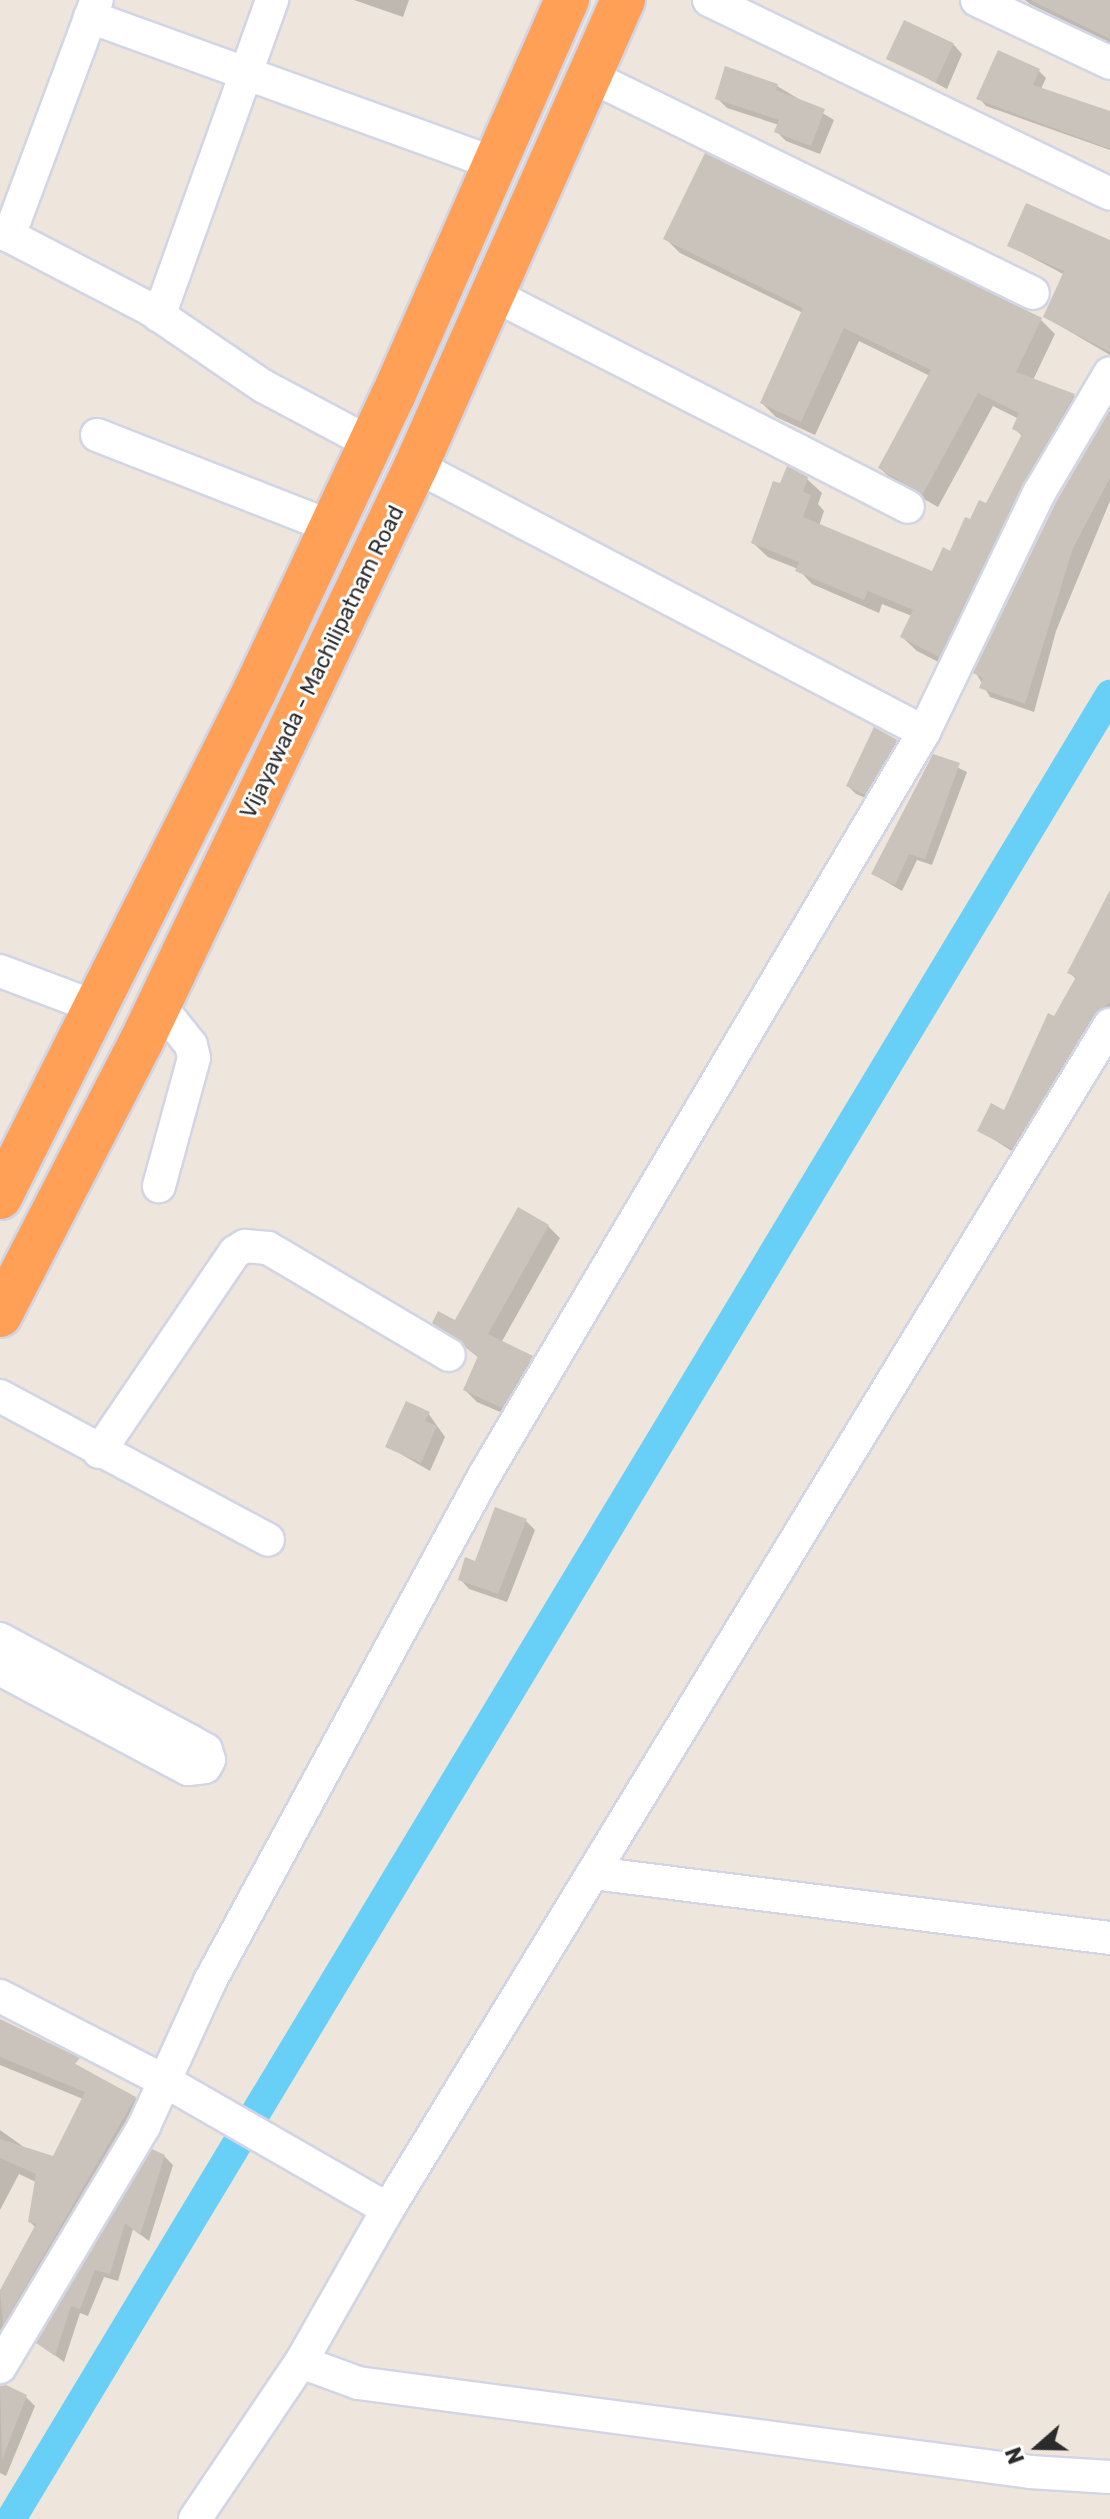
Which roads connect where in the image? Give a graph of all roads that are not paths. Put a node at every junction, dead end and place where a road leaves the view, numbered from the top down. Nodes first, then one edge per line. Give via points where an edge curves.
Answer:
1 (272, 0) edge
2 (567, 0) edge
3 (623, 0) edge
4 (709, 0) edge
5 (977, 0) edge
6 (94, 8) edge
7 (1110, 63) edge
8 (244, 71) junction
9 (590, 76) junction
10 (495, 164) junction
11 (1110, 194) edge
12 (5, 233) edge
13 (1033, 293) dead end
14 (492, 294) junction
15 (159, 316) junction
16 (1110, 373) edge
17 (97, 435) dead end
18 (370, 443) junction
19 (416, 466) junction
20 (908, 507) dead end
21 (332, 527) junction
22 (924, 732) junction
23 (0, 971) edge
24 (159, 1005) junction
25 (96, 1007) junction
26 (1110, 1025) edge
27 (3, 1182) edge
28 (159, 1186) dead end
29 (0, 1315) edge
30 (449, 1355) dead end
31 (0, 1396) edge
32 (99, 1452) junction
33 (268, 1540) dead end
34 (0, 1639) edge
35 (0, 1669) edge
36 (593, 1873) junction
37 (1110, 1938) edge
38 (0, 1996) edge
39 (170, 2086) junction
40 (388, 2209) junction
41 (301, 2362) junction
42 (0, 2367) edge
43 (1110, 2477) edge
44 (195, 2519) edge

1 - 8 street
2 - 10 highway
3 - 9 highway, Vijayawada - Machilipatnam Road
4 - 11 street
5 - 7 street
6 - 8 street
6 - 12 street
8 - 10 street
8 - 15 street
9 - 13 street
9 - 14 highway, Vijayawada - Machilipatnam Road
10 - 18 highway
12 - 15 street
14 - 19 highway, Vijayawada - Machilipatnam Road
14 - 20 street
15 - 18 street via 263,386
16 - 22 street via 1039,493
17 - 21 street
18 - 21 highway
19 - 22 street
19 - 24 highway, Vijayawada - Machilipatnam Road
21 - 25 highway
22 - 39 street via 484,1476 273,1861
23 - 25 street
24 - 28 street via 191,1045 194,1058
24 - 29 highway, Vijayawada - Machilipatnam Road
25 - 27 highway
26 - 36 street
30 - 32 street via 268,1248 245,1246 235,1252
31 - 32 street
32 - 33 street
34 - 35 street via 206,1750 209,1760 197,1770 182,1766
36 - 37 street
36 - 40 street
38 - 39 street
39 - 40 street
39 - 42 street
40 - 41 street
41 - 43 street via 358,2383 1030,2472
41 - 44 street

